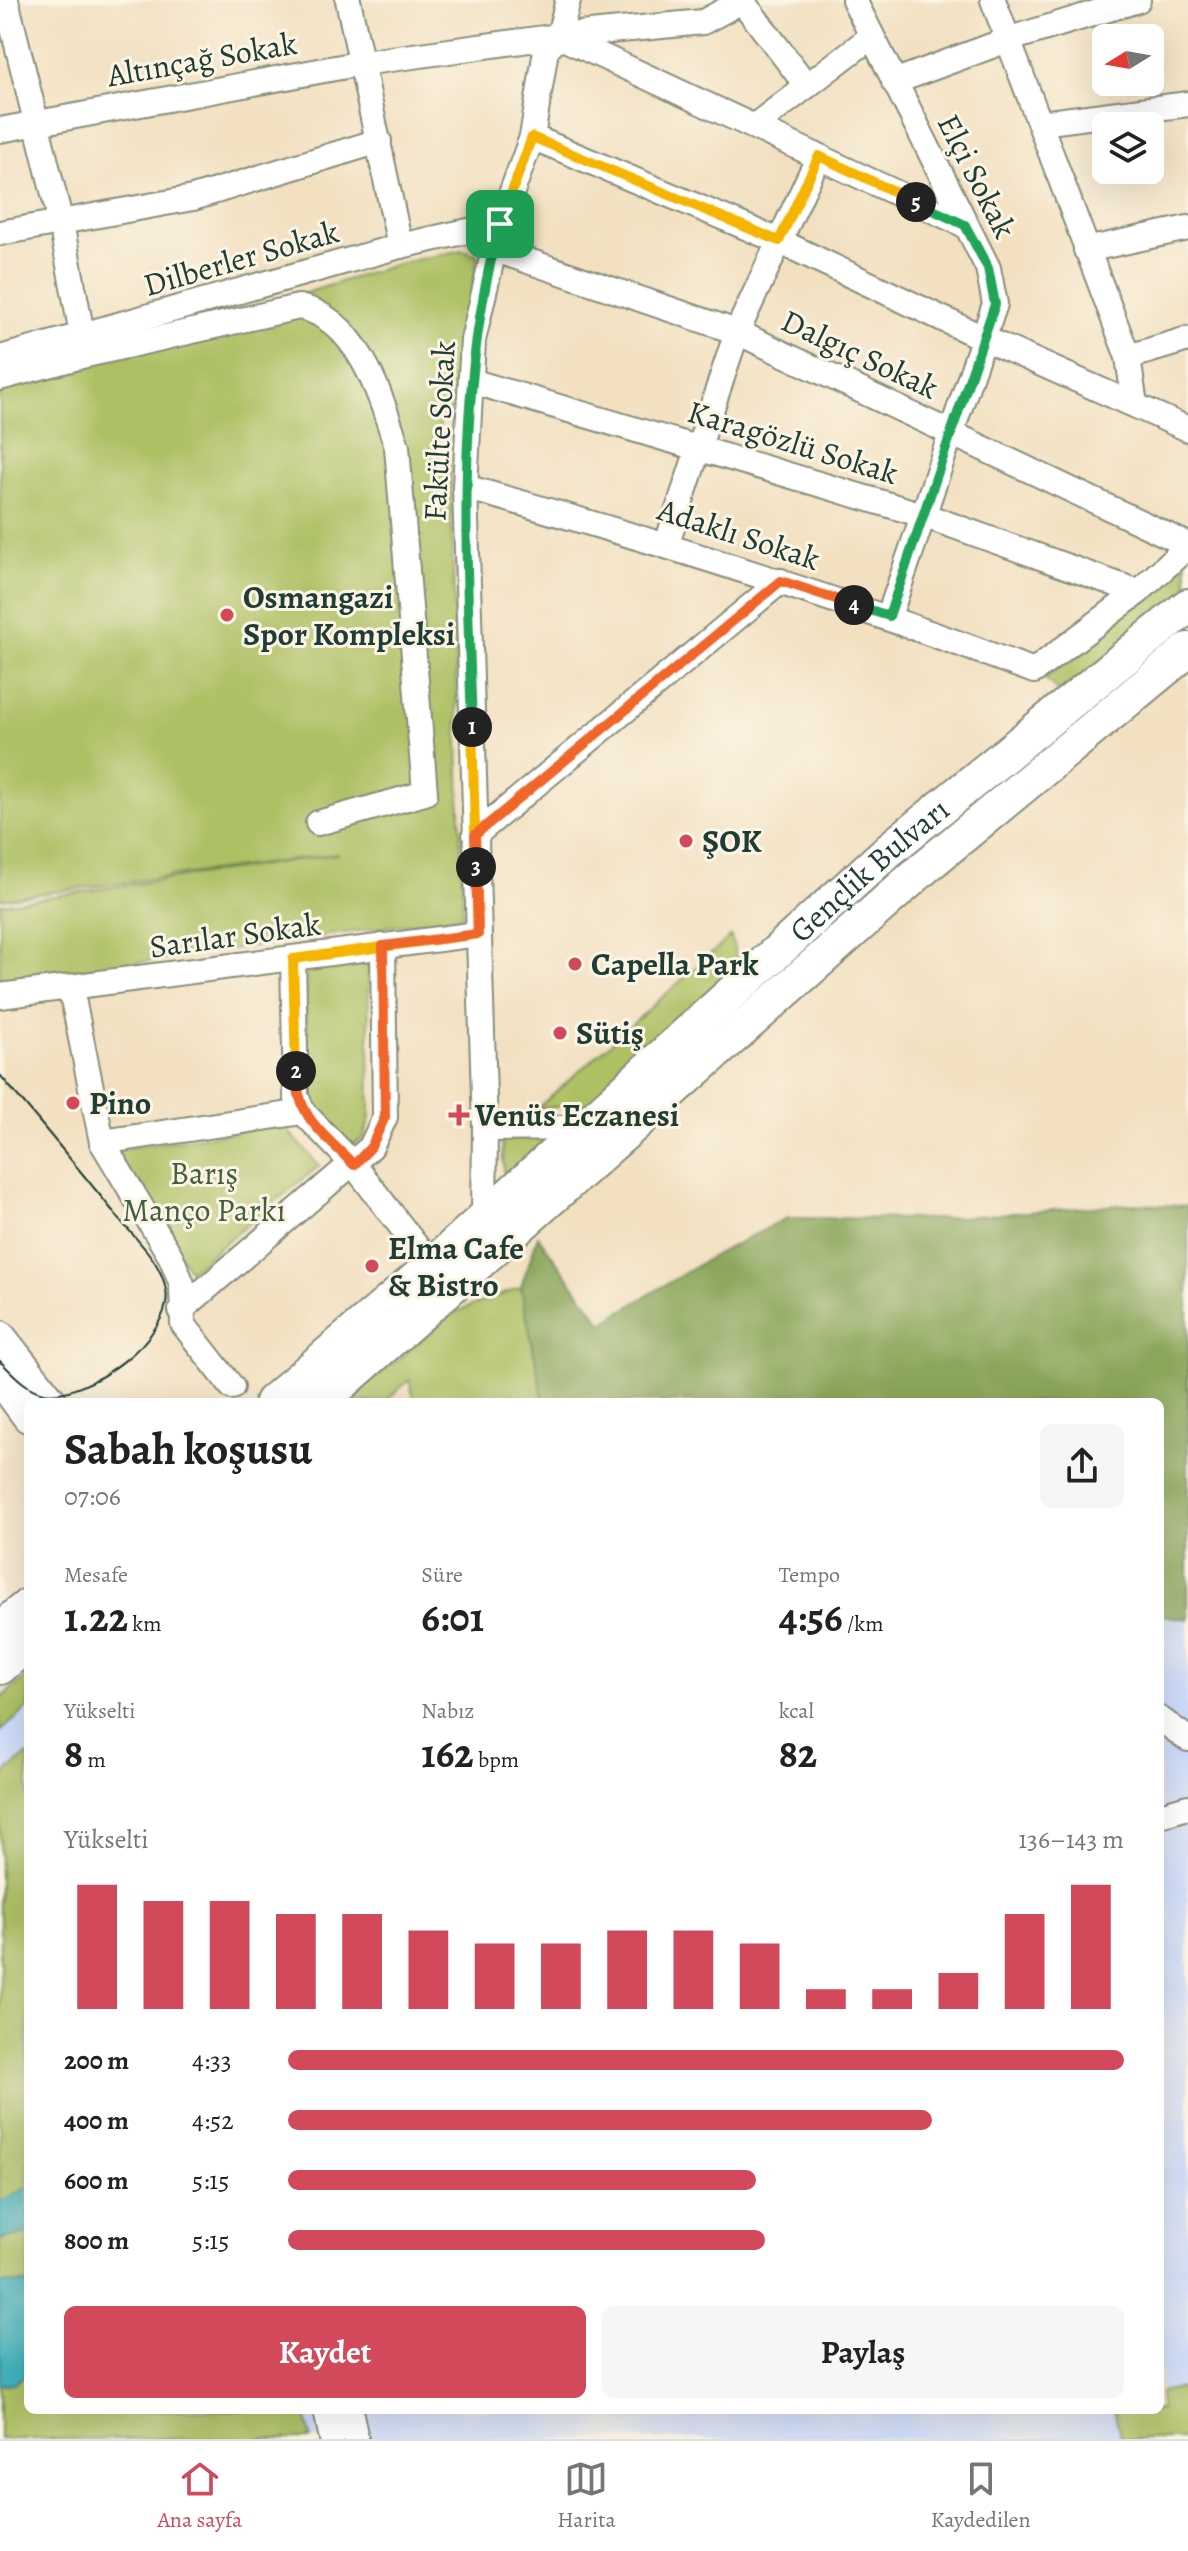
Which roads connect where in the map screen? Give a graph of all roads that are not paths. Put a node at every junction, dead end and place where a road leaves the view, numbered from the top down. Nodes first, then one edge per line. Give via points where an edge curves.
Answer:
1 (6, 0) edge
2 (348, 0) edge
3 (568, 0) edge
4 (854, 0) edge
5 (993, 0) edge
6 (1138, 0) edge
7 (743, 1) edge
8 (1095, 6) edge
9 (559, 36) junction
10 (872, 36) junction
11 (1010, 39) junction
12 (362, 63) junction
13 (894, 82) junction
14 (807, 86) junction
15 (1188, 104) edge
16 (36, 122) junction
17 (1041, 123) junction
18 (756, 125) junction
19 (0, 130) edge
20 (532, 137) junction
21 (379, 141) junction
22 (819, 156) junction
23 (61, 223) junction
24 (500, 224) junction
25 (965, 225) junction
26 (1188, 228) edge
27 (0, 233) edge
28 (779, 241) junction
29 (400, 246) junction
30 (493, 249) junction
31 (1086, 250) junction
32 (737, 332) junction
33 (983, 338) junction
34 (1188, 339) edge
35 (84, 345) junction
36 (1128, 357) junction
37 (0, 358) edge
38 (0, 378) edge
39 (471, 381) junction
40 (1135, 405) junction
41 (1188, 429) edge
42 (951, 431) junction
43 (698, 447) junction
44 (465, 487) junction
45 (923, 515) junction
46 (667, 543) junction
47 (1188, 546) edge
48 (781, 581) junction
49 (1138, 592) junction
50 (1188, 606) edge
51 (889, 616) junction
52 (1188, 650) edge
53 (318, 823) dead end
54 (475, 835) junction
55 (478, 934) junction
56 (383, 946) junction
57 (293, 959) junction
58 (71, 989) junction
59 (0, 996) edge
60 (303, 1112) junction
61 (582, 1128) junction
62 (485, 1129) junction
63 (102, 1142) junction
64 (354, 1165) junction
65 (484, 1216) junction
66 (420, 1251) dead end
67 (181, 1310) junction
68 (0, 1336) edge
69 (0, 1379) edge
70 (232, 1387) dead end
71 (49, 1398) edge
72 (277, 1398) edge
73 (326, 1398) edge
74 (24, 1412) edge
75 (24, 1609) edge
76 (0, 1629) edge
77 (24, 1646) edge
78 (0, 1667) edge
79 (1164, 1722) edge
80 (1188, 1739) edge
81 (1188, 1807) edge
82 (1164, 1814) edge
83 (327, 2414) edge
84 (351, 2414) edge
85 (332, 2439) edge
86 (356, 2439) edge

1 - 16 street
2 - 12 street
3 - 9 street, Fakülte Sokak
4 - 10 street, Elçi Sokak
5 - 11 street
6 - 8 street
7 - 9 street, Altınçağ Sokak via 703,22
7 - 14 street
8 - 11 street
9 - 12 street, Altınçağ Sokak
9 - 18 street
9 - 20 street, Fakülte Sokak via 546,50
10 - 13 street, Elçi Sokak
10 - 14 street
11 - 13 street
11 - 17 street
12 - 16 street, Altınçağ Sokak
12 - 21 street
13 - 25 street, Elçi Sokak
14 - 18 street
15 - 17 street
16 - 19 street, Altınçağ Sokak
16 - 23 street
17 - 31 street
18 - 22 street
20 - 24 street, Fakülte Sokak
20 - 28 street
21 - 23 street via 193,198
21 - 29 street
22 - 25 street
22 - 28 street
23 - 27 street
23 - 35 street
24 - 29 street, Dilberler Sokak
24 - 30 street, Fakülte Sokak
25 - 33 street, Elçi Sokak via 988,268 995,304
26 - 31 street
28 - 32 street
28 - 33 street
29 - 35 street, Dilberler Sokak
30 - 32 street, Dalgıç Sokak
30 - 39 street, Fakülte Sokak via 473,340
31 - 36 street
32 - 42 street, Dalgıç Sokak
32 - 43 street
33 - 40 street
33 - 42 street, Elçi Sokak
34 - 36 street
35 - 37 street, Dilberler Sokak
35 - 38 street
35 - 53 street via 299,307 331,321 357,353 380,395 397,447 425,793
36 - 40 street
39 - 43 street, Karagözlü Sokak
39 - 44 street, Fakülte Sokak
40 - 41 street
42 - 45 street, Elçi Sokak
42 - 47 street, Dalgıç Sokak
43 - 45 street, Karagözlü Sokak
43 - 46 street
44 - 46 street, Adaklı Sokak
44 - 54 street, Fakülte Sokak
45 - 49 street, Karagözlü Sokak
45 - 51 street, Elçi Sokak
46 - 48 street, Adaklı Sokak
47 - 49 street
48 - 51 street, Adaklı Sokak
48 - 54 street
49 - 51 street, Adaklı Sokak via 1034,671
50 - 61 highway, Gençlik Bulvarı via 890,849
52 - 73 highway, Gençlik Bulvarı via 925,867
54 - 55 street, Fakülte Sokak
55 - 56 street, Sarılar Sokak
55 - 62 street, Fakülte Sokak
56 - 57 street, Sarılar Sokak
56 - 64 street via 385,1117 371,1147
57 - 58 street, Sarılar Sokak
57 - 60 street via 296,1096
58 - 59 street, Sarılar Sokak
58 - 63 street
60 - 63 street
60 - 64 street
61 - 62 street
61 - 65 highway, Gençlik Bulvarı
62 - 65 street, Fakülte Sokak
63 - 67 street via 171,1257 182,1284
64 - 66 street
64 - 67 street
65 - 72 highway, Gençlik Bulvarı
67 - 70 street via 193,1341
68 - 71 main road
69 - 74 main road
75 - 76 highway
77 - 78 highway
79 - 80 street
81 - 82 street
83 - 85 street
84 - 86 street

